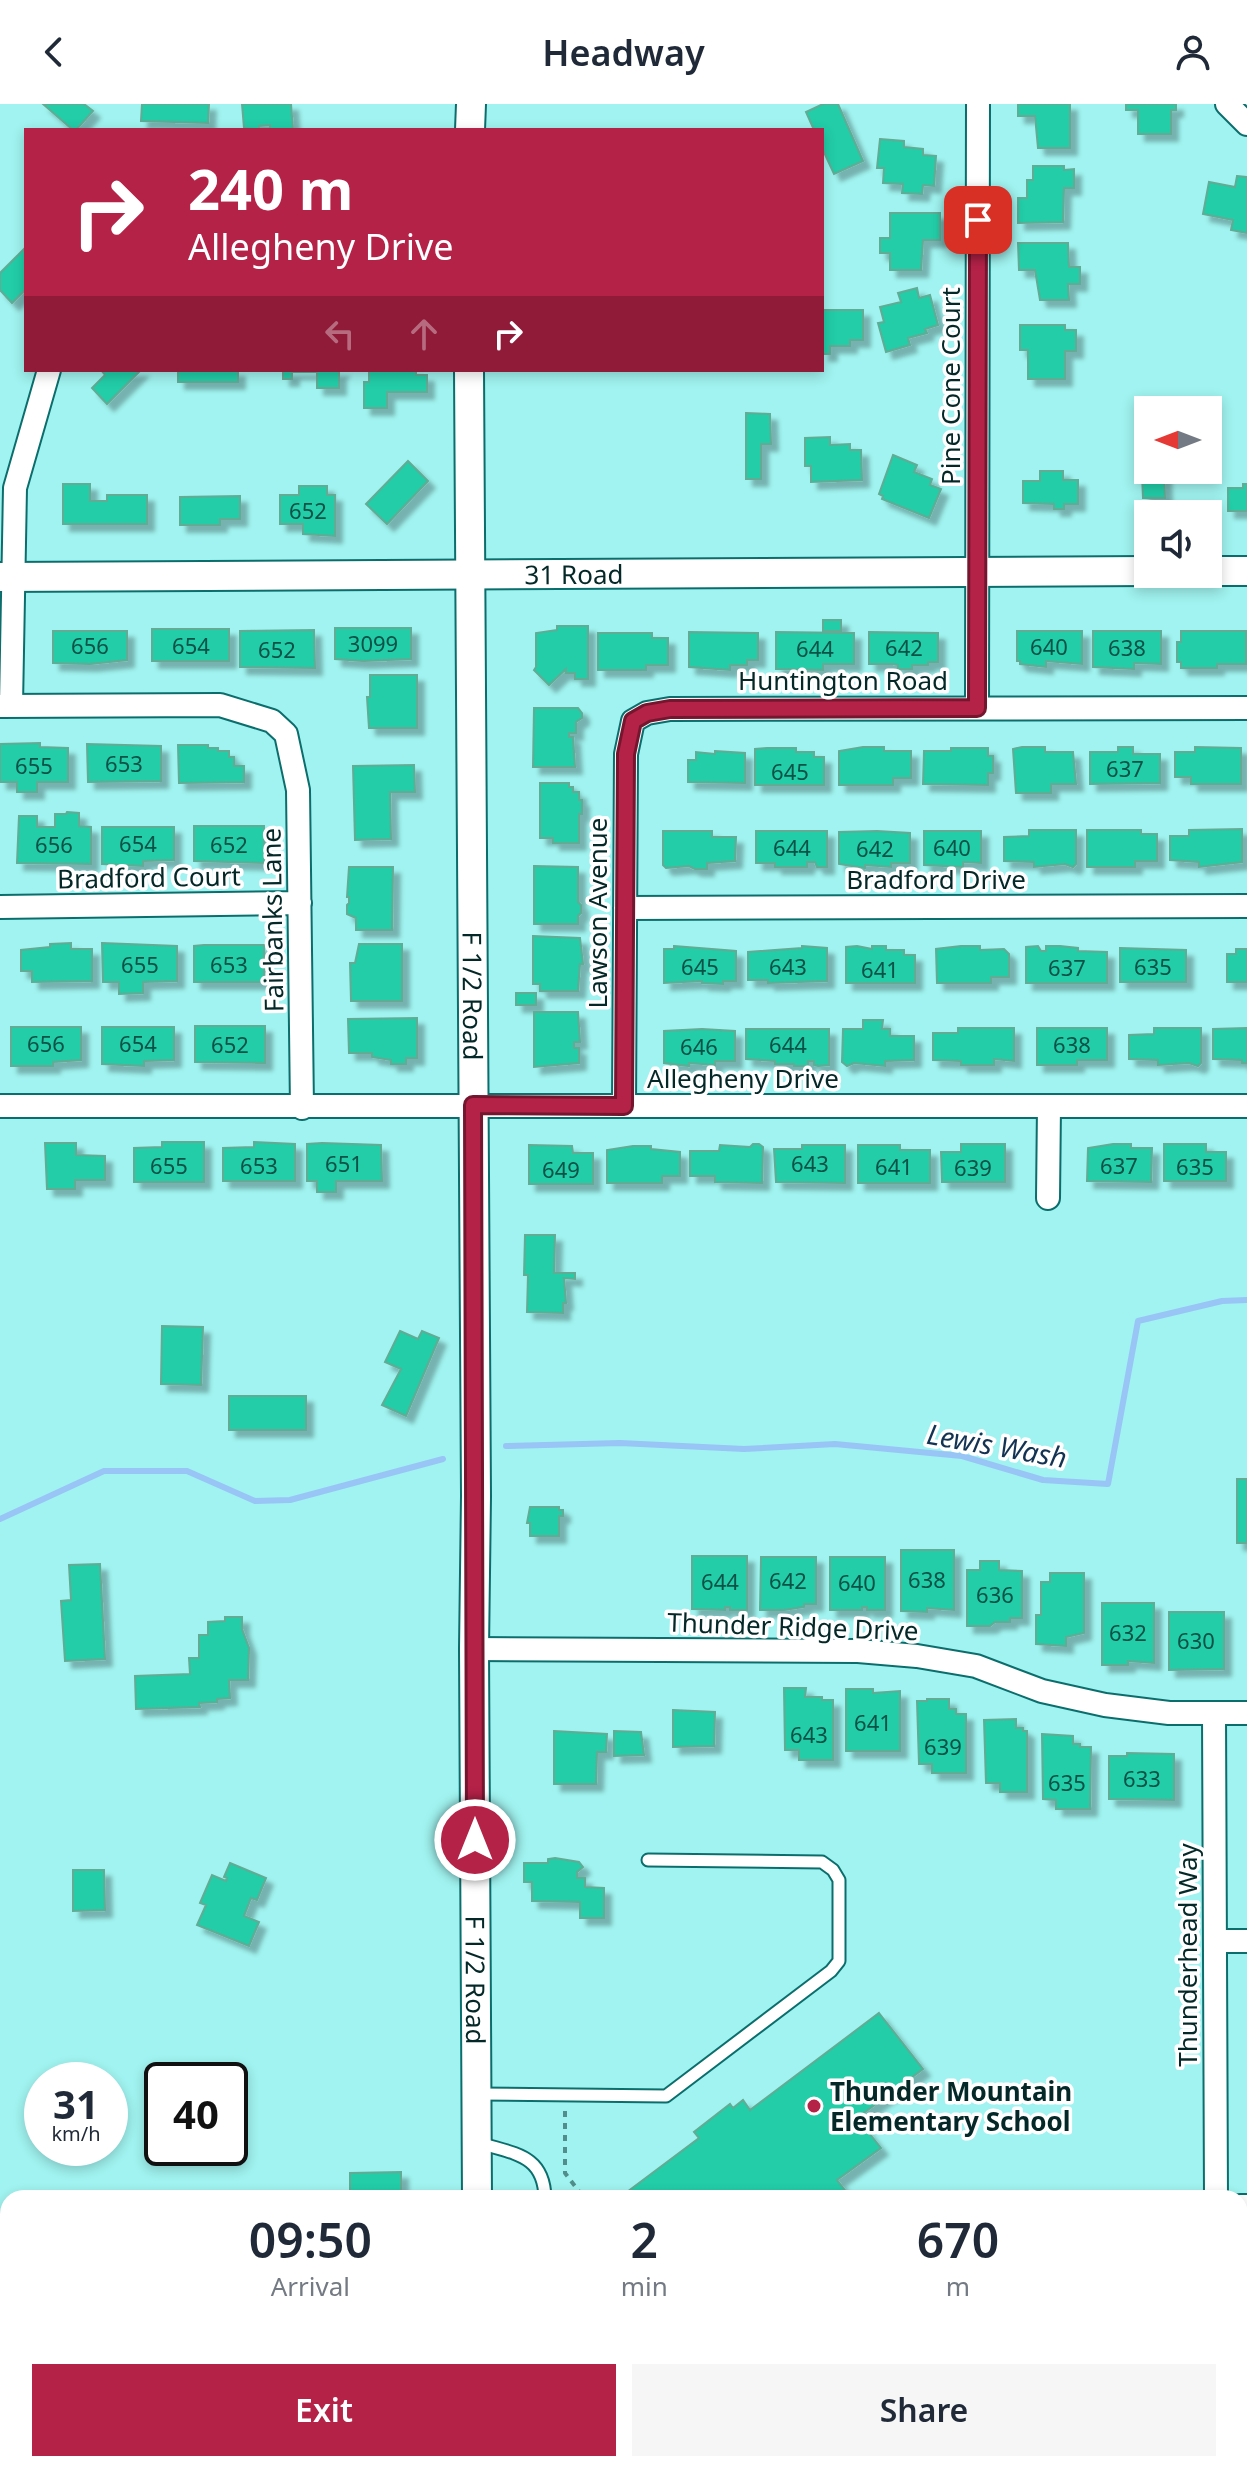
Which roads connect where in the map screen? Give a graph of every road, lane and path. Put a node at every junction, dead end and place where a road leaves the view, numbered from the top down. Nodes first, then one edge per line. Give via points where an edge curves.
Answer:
1 (471, 104) edge
2 (978, 104) edge
3 (1227, 104) edge
4 (1247, 124) edge
5 (470, 128) edge
6 (48, 372) edge
7 (469, 372) edge
8 (979, 571) junction
9 (1134, 571) edge
10 (1222, 571) edge
11 (1247, 571) edge
12 (469, 575) junction
13 (7, 577) edge
14 (6, 706) edge
15 (977, 708) junction
16 (1247, 708) edge
17 (633, 721) joint
18 (300, 903) junction
19 (1247, 906) edge
20 (0, 907) edge
21 (625, 908) junction
22 (473, 1105) junction
23 (0, 1106) edge
24 (624, 1106) junction
25 (1049, 1106) junction
26 (1247, 1106) edge
27 (302, 1108) junction
28 (1048, 1198) dead end
29 (474, 1649) junction
30 (1214, 1713) junction
31 (1247, 1713) edge
32 (648, 1860) dead end
33 (1215, 1941) junction
34 (1247, 1941) edge
35 (476, 2094) junction
36 (565, 2095) junction
37 (477, 2142) junction
38 (477, 2190) edge
39 (545, 2190) edge
40 (578, 2190) edge
41 (1216, 2190) edge

1 - 5 street
2 - 8 street, Pine Cone Court
3 - 4 street
6 - 13 street via 15,488
7 - 12 street, F 1/2 Road
8 - 9 street, 31 Road
8 - 12 street, 31 Road
8 - 15 street, Pine Cone Court
10 - 11 street
12 - 13 street, 31 Road
12 - 22 street, F 1/2 Road
13 - 14 street
14 - 18 street, Fairbanks Lane via 220,705 272,721 286,734 298,790
15 - 16 street, Huntington Road
15 - 17 street, Huntington Road via 670,709
17 - 21 street, Lawson Avenue via 626,754
18 - 20 street, Bradford Court
18 - 27 street, Fairbanks Lane
19 - 21 street, Bradford Drive
21 - 24 street, Lawson Avenue
22 - 24 street, Allegheny Drive
22 - 27 street, Allegheny Drive
22 - 29 street, F 1/2 Road
23 - 27 street, Allegheny Drive
24 - 25 street, Allegheny Drive
25 - 26 street, Allegheny Drive
25 - 28 street
29 - 30 street, Thunder Ridge Drive via 858,1651 917,1656 976,1666 1042,1691 1105,1705
29 - 35 street, F 1/2 Road
30 - 31 street, Thunder Ridge Drive
30 - 33 street, Thunderhead Way
32 - 36 lane via 822,1862 839,1880 839,1961 666,2096
33 - 34 street
33 - 41 street, Thunderhead Way
35 - 36 lane
35 - 37 street, F 1/2 Road
36 - 40 path via 565,2173
37 - 38 street, F 1/2 Road
37 - 39 lane via 527,2159 538,2167

